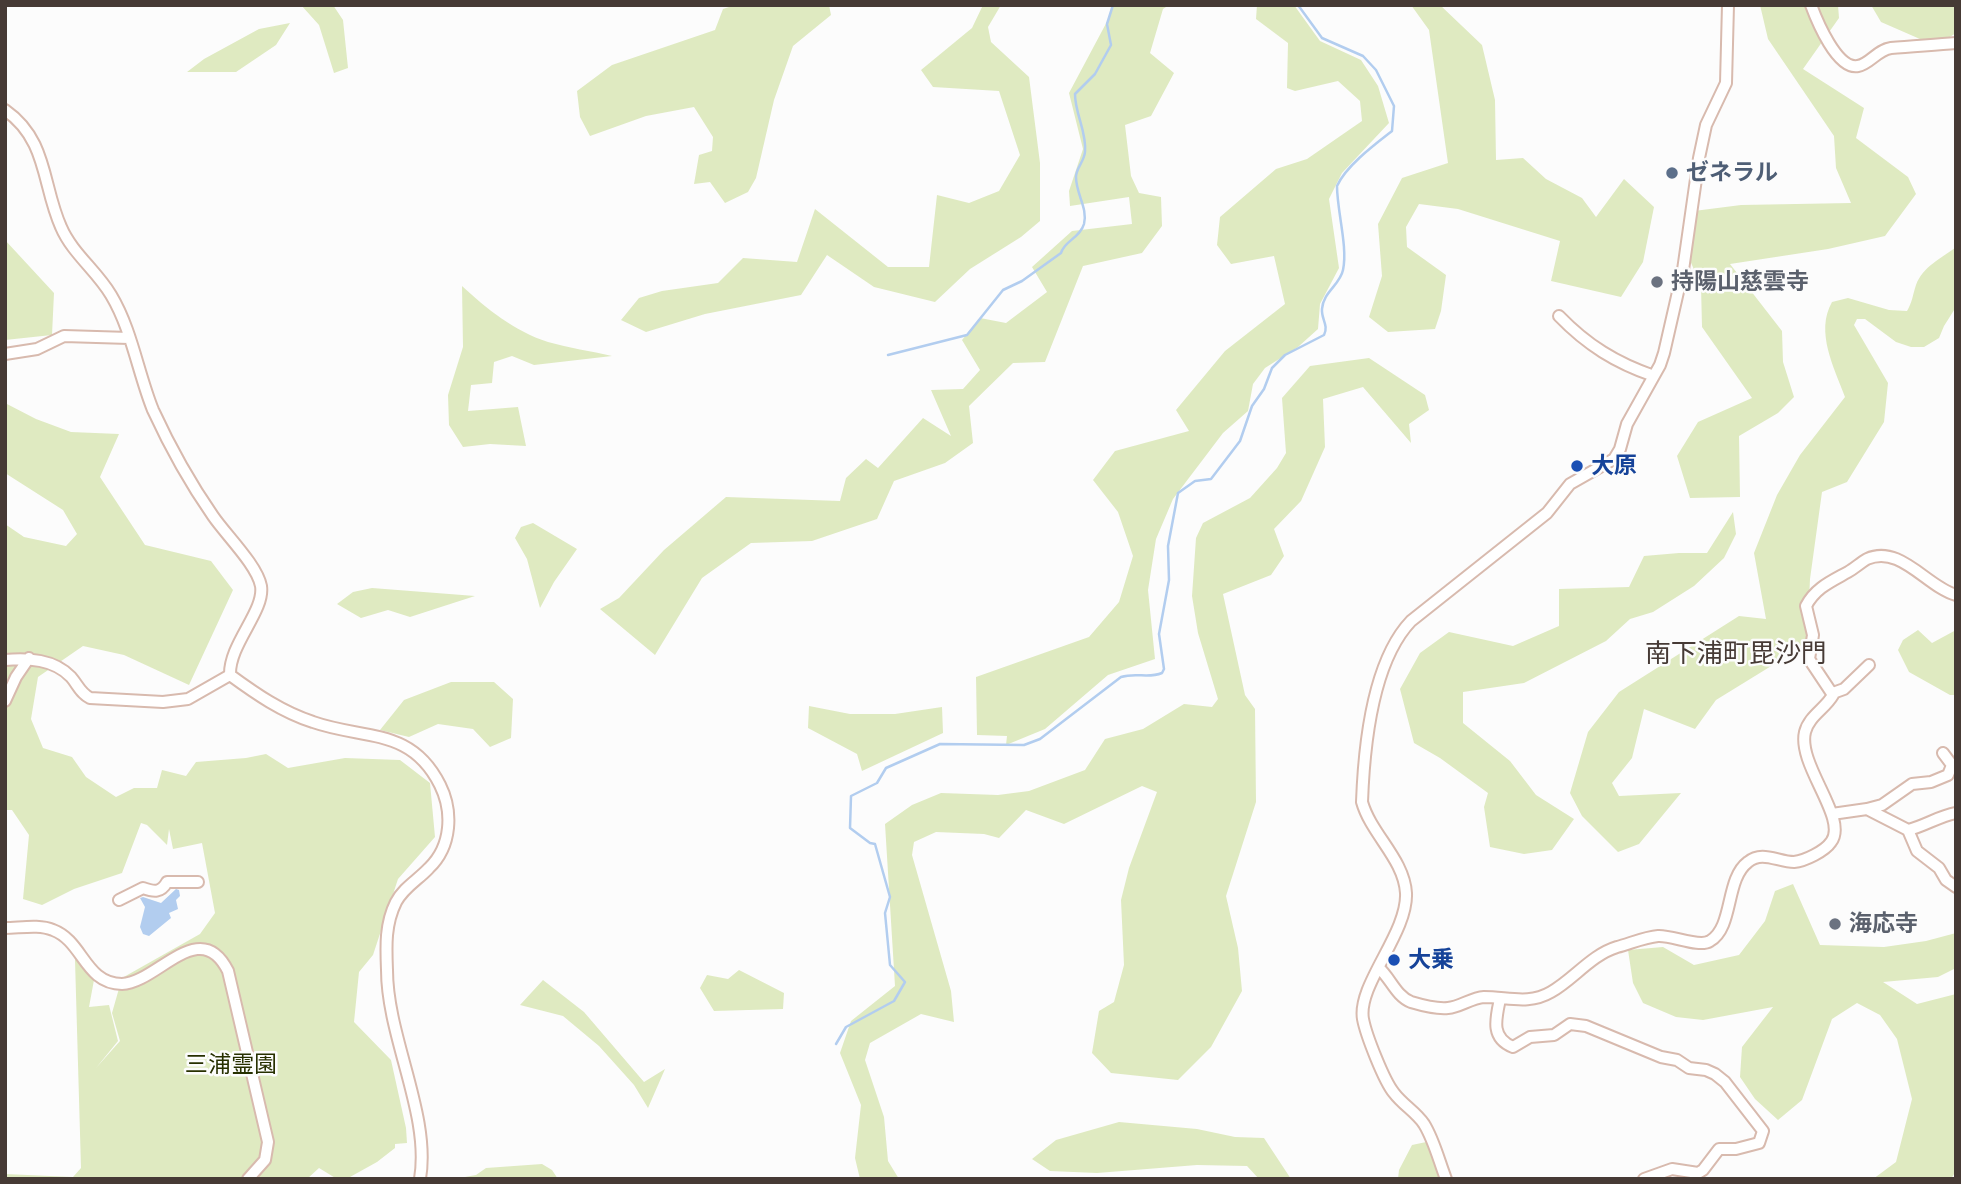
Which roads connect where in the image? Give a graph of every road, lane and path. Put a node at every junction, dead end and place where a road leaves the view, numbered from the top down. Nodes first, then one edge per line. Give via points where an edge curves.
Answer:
1 (1728, 5) edge
2 (1811, 5) edge
3 (1956, 43) edge
4 (5, 110) edge
5 (1559, 316) dead end
6 (128, 338) junction
7 (5, 354) edge
8 (1654, 376) junction
9 (1956, 595) edge
10 (29, 658) junction
11 (5, 660) edge
12 (1869, 666) dead end
13 (230, 675) junction
14 (1833, 693) junction
15 (5, 701) edge
16 (1943, 753) dead end
17 (1867, 809) junction
18 (1956, 813) edge
19 (1832, 814) junction
20 (1908, 830) junction
21 (198, 882) dead end
22 (1956, 887) edge
23 (119, 900) dead end
24 (5, 928) edge
25 (1379, 968) junction
26 (1500, 999) junction
27 (248, 1179) edge
28 (420, 1179) edge
29 (1446, 1179) edge
30 (1644, 1179) edge

1 - 8 street via 1726,83 1706,125 1683,270 1664,353
2 - 3 street via 1841,61 1853,66 1890,48
4 - 6 street via 21,122 31,138 62,229 111,295
5 - 8 street via 1579,337 1623,365
6 - 7 street via 64,336 37,349
6 - 13 street via 165,435 214,518 258,576 260,601 230,664
8 - 25 street via 1627,424 1615,459 1570,484 1547,513 1411,621 1396,639 1373,700 1362,793 1364,810 1400,870 1406,890 1404,908
9 - 14 street via 1902,561 1885,556 1865,560 1824,585 1806,606 1813,632 1810,659
10 - 11 street
10 - 13 street via 63,671 90,698 188,699
10 - 15 street
12 - 14 street
13 - 28 street via 267,702 312,722 408,747 432,769 447,798 449,821 442,848 430,868 408,885 396,902 386,931 390,1001 421,1143
14 - 19 street via 1808,724 1804,741 1808,762
16 - 17 street via 1952,765 1948,775 1912,784 1882,805
17 - 19 street
17 - 20 street
18 - 20 street
19 - 26 street via 1834,837 1823,849 1795,862 1764,856 1745,864 1735,878 1719,931 1710,941 1658,936 1614,948 1552,992 1525,1001
20 - 22 street via 1917,851
21 - 23 street via 167,882 164,889 143,888
24 - 27 street via 52,929 66,936 90,968 111,983 128,983 192,949 217,955 232,984 268,1142 265,1160
25 - 26 street via 1411,1002 1448,1008 1484,997
25 - 29 street via 1364,998 1363,1020 1388,1085 1424,1125
26 - 30 street via 1495,1024 1504,1044 1513,1047 1530,1037 1554,1035 1570,1024 1586,1026 1715,1074 1763,1131 1759,1143 1718,1149 1703,1170 1672,1169

